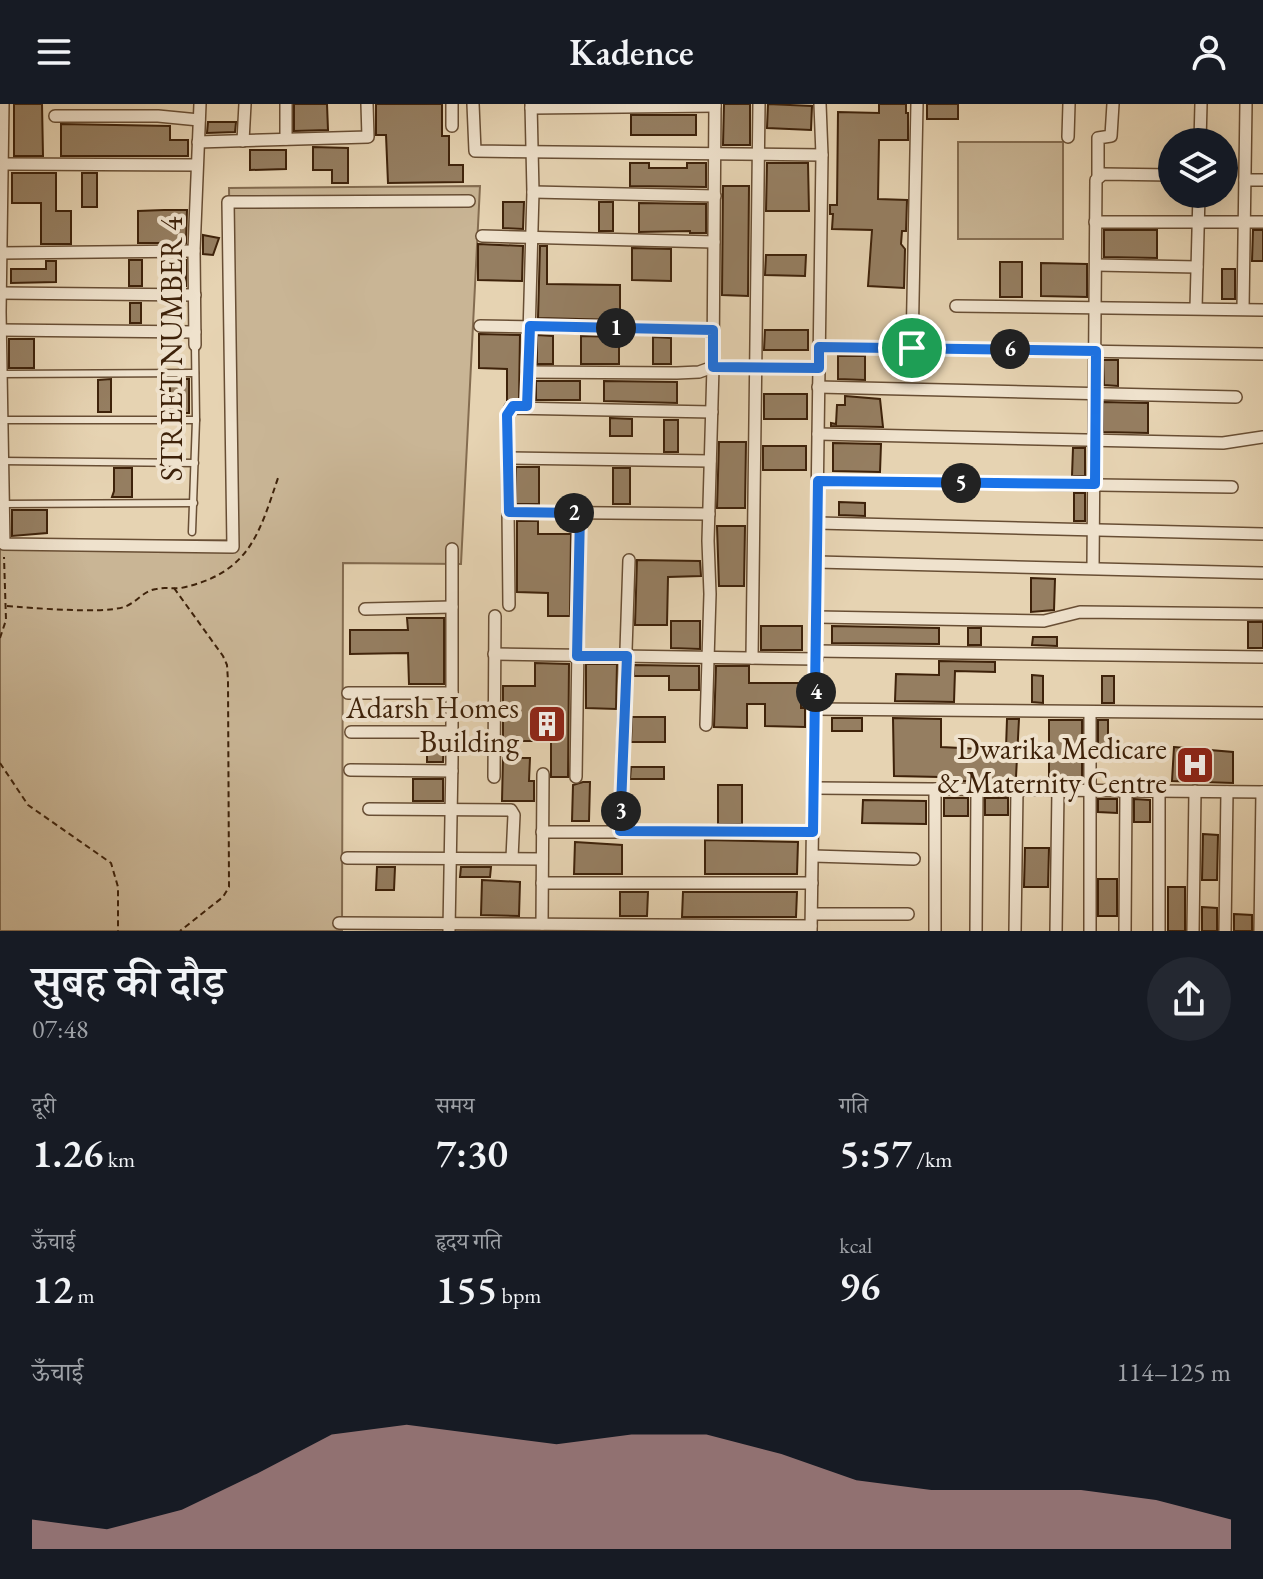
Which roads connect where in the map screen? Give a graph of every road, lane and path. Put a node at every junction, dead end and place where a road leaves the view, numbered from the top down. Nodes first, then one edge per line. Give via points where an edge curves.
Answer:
1 (3, 104) edge
2 (200, 104) edge
3 (245, 104) edge
4 (286, 104) edge
5 (367, 104) edge
6 (452, 104) edge
7 (473, 104) edge
8 (759, 104) edge
9 (820, 104) edge
10 (917, 104) edge
11 (1069, 104) edge
12 (1113, 104) edge
13 (1201, 104) edge
14 (1246, 104) edge
15 (715, 105) edge
16 (531, 106) edge
17 (55, 116) dead end
18 (199, 120) junction
19 (452, 126) dead end
20 (1200, 128) edge
21 (2, 129) edge
22 (1068, 137) dead end
23 (286, 139) junction
24 (243, 141) junction
25 (198, 142) junction
26 (531, 151) junction
27 (714, 154) junction
28 (758, 155) junction
29 (822, 155) junction
30 (3, 164) junction
31 (196, 165) junction
32 (1158, 175) edge
33 (1098, 177) junction
34 (1245, 180) junction
35 (1263, 180) edge
36 (533, 192) junction
37 (715, 196) junction
38 (469, 201) dead end
39 (1198, 208) edge
40 (1095, 222) junction
41 (1198, 222) junction
42 (1245, 222) junction
43 (1263, 222) edge
44 (482, 236) dead end
45 (531, 237) junction
46 (714, 242) junction
47 (194, 251) junction
48 (1, 253) edge
49 (1096, 265) junction
50 (1197, 267) junction
51 (1, 293) edge
52 (195, 295) junction
53 (956, 306) dead end
54 (1097, 307) junction
55 (1196, 308) junction
56 (1243, 309) junction
57 (1263, 310) edge
58 (480, 326) dead end
59 (530, 326) junction
60 (0, 330) edge
61 (713, 330) junction
62 (195, 339) junction
63 (819, 347) junction
64 (912, 348) junction
65 (1096, 351) junction
66 (1263, 354) edge
67 (713, 367) junction
68 (754, 367) junction
69 (819, 368) junction
70 (527, 372) junction
71 (195, 373) junction
72 (1, 374) edge
73 (818, 387) junction
74 (1096, 394) junction
75 (1236, 397) dead end
76 (527, 406) junction
77 (712, 412) junction
78 (1, 420) edge
79 (196, 420) junction
80 (818, 434) junction
81 (1263, 437) edge
82 (1095, 442) junction
83 (509, 458) junction
84 (1, 461) edge
85 (710, 461) junction
86 (195, 463) junction
87 (279, 475) dead end
88 (818, 481) junction
89 (1095, 484) junction
90 (1232, 487) dead end
91 (194, 503) junction
92 (2, 504) edge
93 (509, 512) junction
94 (580, 513) junction
95 (709, 514) junction
96 (818, 523) junction
97 (1094, 529) junction
98 (192, 532) dead end
99 (1263, 534) edge
100 (4, 544) junction
101 (452, 549) dead end
102 (629, 560) dead end
103 (817, 562) junction
104 (1093, 568) junction
105 (1263, 573) edge
106 (174, 588) junction
107 (509, 605) dead end
108 (7, 606) junction
109 (452, 607) junction
110 (365, 609) dead end
111 (1263, 614) edge
112 (495, 616) dead end
113 (817, 617) junction
114 (0, 638) edge
115 (494, 654) junction
116 (817, 655) junction
117 (577, 656) junction
118 (627, 656) junction
119 (709, 657) junction
120 (1263, 657) edge
121 (752, 658) junction
122 (348, 693) dead end
123 (452, 693) junction
124 (815, 709) junction
125 (1090, 712) junction
126 (1263, 713) edge
127 (706, 725) dead end
128 (351, 732) dead end
129 (452, 732) junction
130 (0, 763) edge
131 (350, 770) dead end
132 (452, 771) junction
133 (543, 774) dead end
134 (494, 777) dead end
135 (576, 777) dead end
136 (814, 788) junction
137 (935, 789) junction
138 (977, 789) junction
139 (1017, 790) junction
140 (1058, 790) junction
141 (1090, 790) junction
142 (1126, 791) junction
143 (1159, 791) junction
144 (1195, 791) junction
145 (1227, 792) junction
146 (1262, 792) edge
147 (369, 809) dead end
148 (451, 811) junction
149 (620, 831) junction
150 (542, 832) junction
151 (813, 832) junction
152 (813, 856) junction
153 (347, 858) dead end
154 (512, 858) junction
155 (450, 859) junction
156 (542, 859) junction
157 (914, 859) dead end
158 (1262, 874) edge
159 (542, 883) junction
160 (812, 883) junction
161 (908, 914) dead end
162 (339, 923) dead end
163 (811, 924) edge
164 (535, 926) edge
165 (448, 927) edge
166 (492, 928) edge
167 (615, 928) edge
168 (118, 931) edge
169 (180, 931) edge
170 (935, 931) edge
171 (976, 931) edge
172 (1015, 931) edge
173 (1056, 931) edge
174 (1090, 931) edge
175 (1125, 931) edge
176 (1159, 931) edge
177 (1193, 931) edge
178 (1225, 931) edge
179 (1260, 931) edge

1 - 21 street
2 - 18 street, STREET NUMBER 4
3 - 24 street
4 - 23 street
5 - 23 street via 368,137
6 - 19 street
7 - 26 street via 475,151
8 - 28 street
9 - 29 street
10 - 64 street
11 - 22 street
12 - 33 street via 1111,136 1098,138
13 - 20 street
14 - 34 street
15 - 16 street
15 - 27 street
16 - 26 street
17 - 18 street
18 - 25 street, STREET NUMBER 4
21 - 30 street
23 - 24 street
24 - 25 street
25 - 31 street, STREET NUMBER 4
26 - 27 street
26 - 36 street
27 - 28 street
27 - 37 street
28 - 29 street
28 - 68 street
29 - 63 street
30 - 31 street
30 - 48 street
31 - 47 street, STREET NUMBER 4
32 - 33 street
33 - 40 street
34 - 35 street
34 - 42 street
36 - 37 street
36 - 45 street
37 - 46 street
38 - 100 street via 228,202 233,547
39 - 41 street
40 - 41 street
40 - 49 street
41 - 42 street
41 - 50 street
42 - 43 street
42 - 56 street
44 - 45 street
45 - 46 street
45 - 59 street
46 - 61 street
47 - 48 street
47 - 52 street, STREET NUMBER 4
48 - 51 street
49 - 50 street
49 - 54 street
50 - 55 street
51 - 52 street
51 - 60 street
52 - 62 street, STREET NUMBER 4
53 - 54 street
54 - 55 street
54 - 65 street
55 - 56 street
56 - 57 street
58 - 59 street
59 - 61 street
59 - 70 street
60 - 62 street
60 - 72 street
61 - 67 street
62 - 71 lane, STREET NUMBER 4
63 - 64 street
63 - 69 street
64 - 65 street
65 - 66 street
65 - 74 street
67 - 68 street
67 - 70 street via 692,372
67 - 77 street
68 - 69 street
68 - 121 street
69 - 73 street
70 - 76 street
71 - 72 lane
71 - 79 lane, STREET NUMBER 4
72 - 78 street
73 - 74 street
73 - 80 street
74 - 75 street
74 - 82 street
76 - 77 street
76 - 83 street via 513,406 507,415
77 - 85 street
78 - 79 lane
78 - 84 street
79 - 86 lane, STREET NUMBER 4
80 - 82 street
80 - 88 street
81 - 82 street via 1223,443
82 - 89 street
83 - 85 street
83 - 93 street
84 - 86 lane
84 - 92 street
85 - 95 street
86 - 91 lane, STREET NUMBER 4
87 - 106 path via 253,544 223,572
88 - 89 street
88 - 96 street
89 - 90 street
89 - 97 street
91 - 92 lane
91 - 98 lane, STREET NUMBER 4
92 - 100 street
93 - 94 street
93 - 107 street
94 - 95 street
94 - 117 street
95 - 119 street
96 - 97 street
96 - 103 street
97 - 99 street
97 - 104 street
100 - 108 path
101 - 109 street
102 - 118 street
103 - 104 street
103 - 113 street
104 - 105 street
106 - 108 path via 153,589 125,607 111,609
106 - 169 path via 225,661 228,703 229,887
108 - 114 path
109 - 110 street
109 - 123 street
111 - 113 street via 1069,613 1044,621
112 - 115 street
113 - 116 street
115 - 117 street
115 - 134 street
116 - 120 street
116 - 121 street
116 - 124 street
117 - 118 street
117 - 135 street
118 - 119 street
118 - 149 street
119 - 121 street
119 - 127 street
122 - 123 street
123 - 129 street
124 - 125 street
124 - 136 street
125 - 126 street
125 - 141 street
128 - 129 street
129 - 132 street
130 - 168 path via 28,805 111,863 118,887
131 - 132 street
132 - 148 street
133 - 150 street
136 - 137 street
136 - 151 street
137 - 138 street
137 - 170 street
138 - 139 street
138 - 171 street
139 - 140 street
139 - 172 street
140 - 141 street
140 - 173 street
141 - 142 street
141 - 174 street
142 - 143 street
142 - 175 street
143 - 144 street
143 - 176 street
144 - 145 street
144 - 177 street
145 - 146 street
145 - 178 street
146 - 158 street
147 - 148 street
148 - 154 street via 511,810
148 - 155 street
149 - 150 street
149 - 151 street
150 - 156 street
151 - 152 street
152 - 157 street
152 - 160 street
153 - 155 street
154 - 155 street
154 - 156 street
155 - 165 street
156 - 159 street
158 - 179 street
159 - 160 street
159 - 164 street
160 - 163 street
161 - 163 street
162 - 165 street
163 - 167 street
164 - 166 street
164 - 167 street
165 - 166 street

